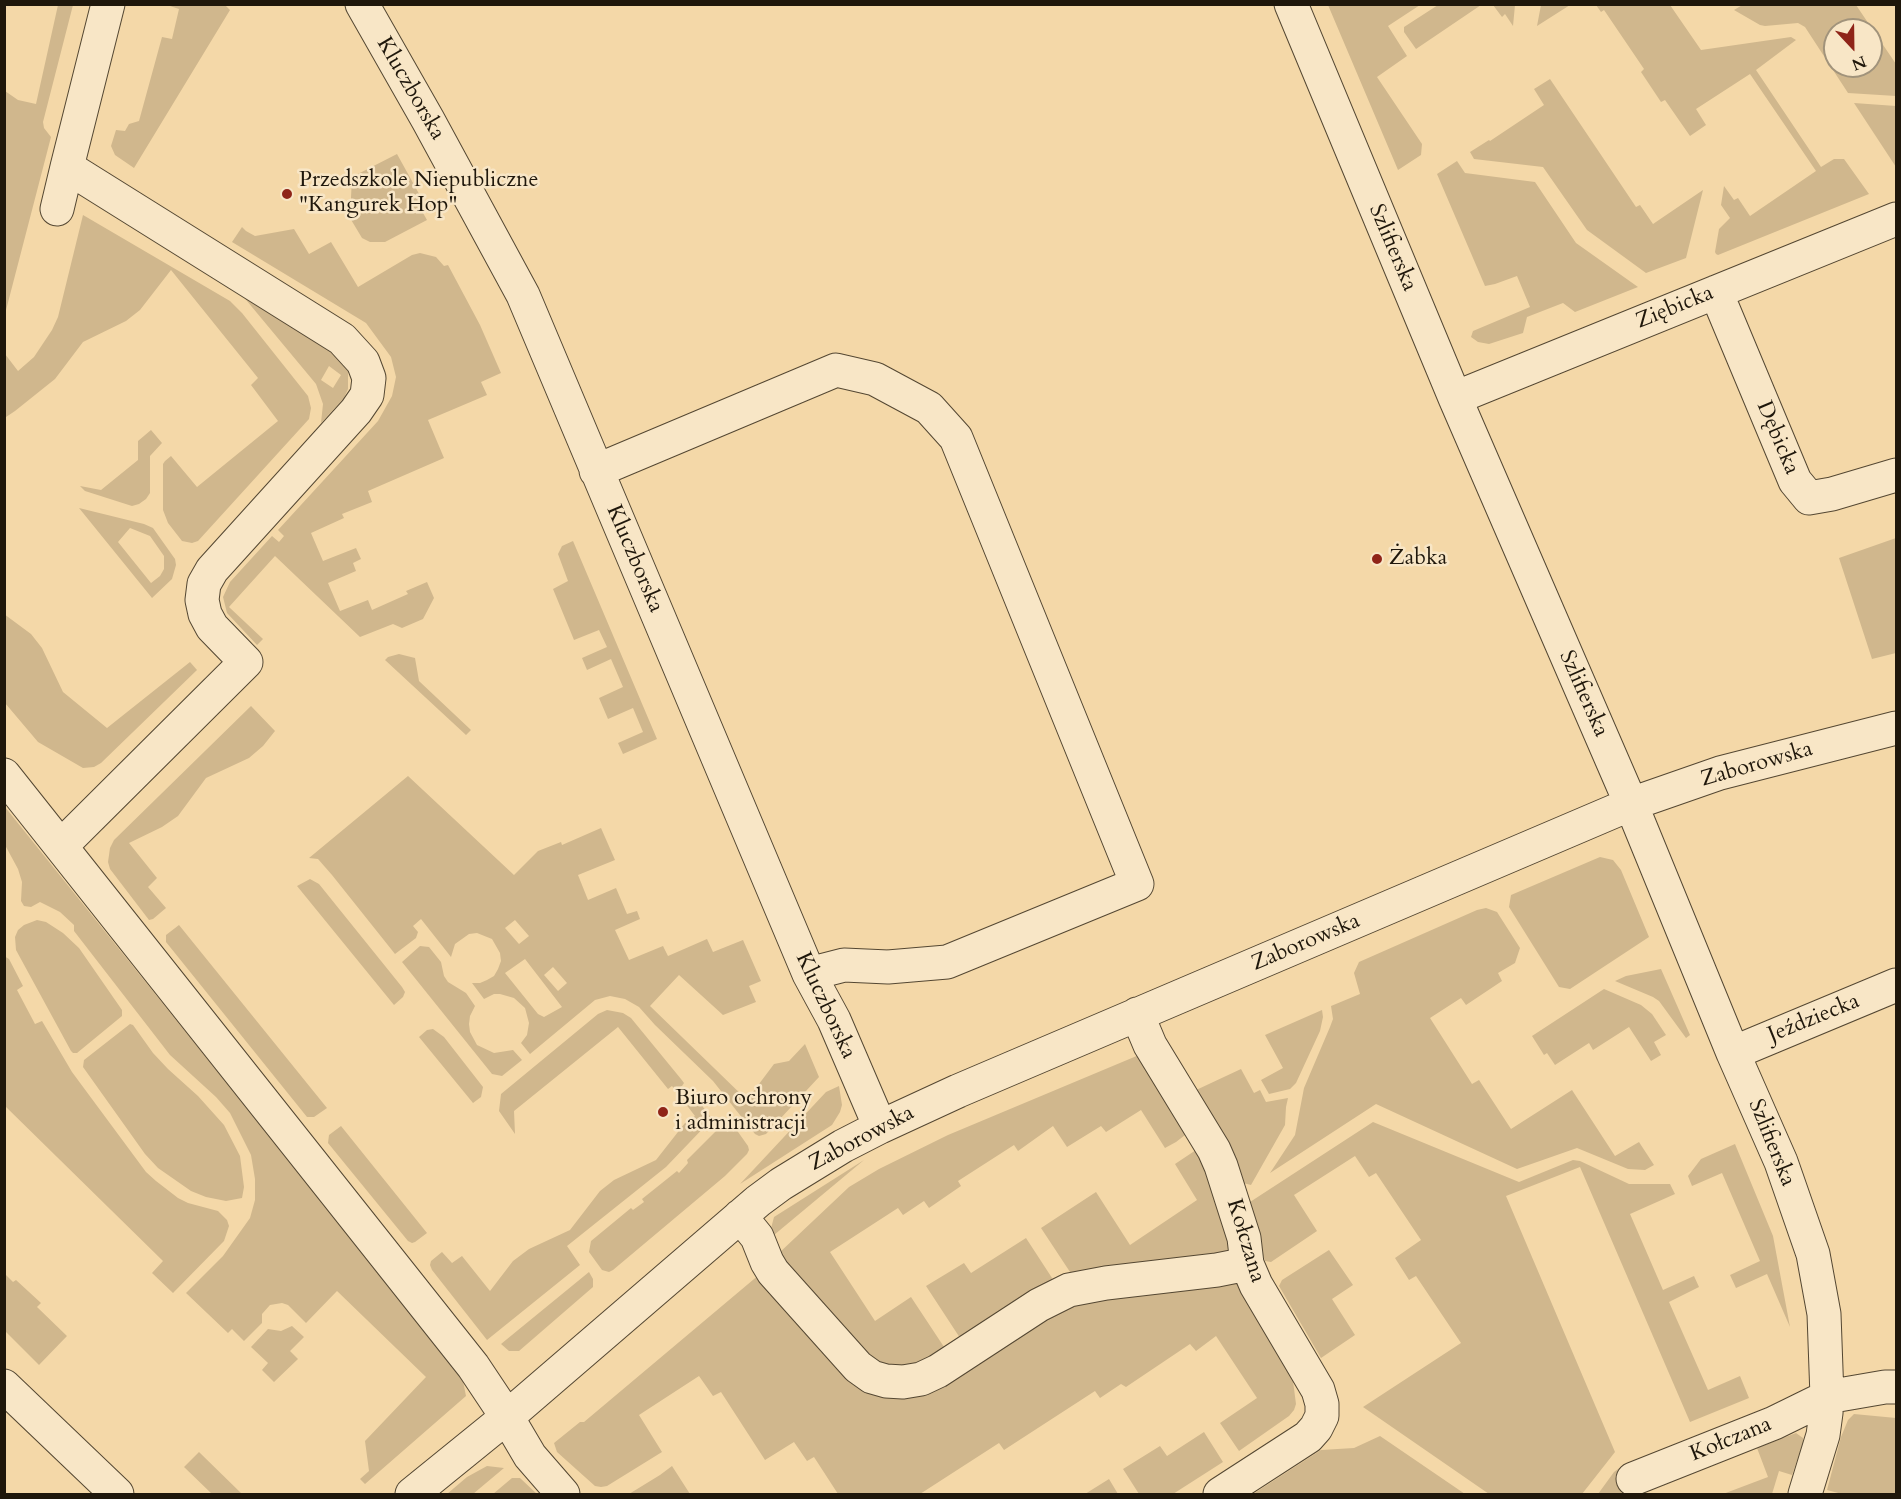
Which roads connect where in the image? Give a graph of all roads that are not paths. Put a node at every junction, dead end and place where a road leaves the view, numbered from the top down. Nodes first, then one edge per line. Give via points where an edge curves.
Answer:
1 (108, 4) edge
2 (362, 4) edge
3 (1291, 4) edge
4 (68, 167) junction
5 (57, 209) dead end
6 (1896, 219) edge
7 (1716, 292) junction
8 (1455, 398) junction
9 (596, 471) junction
10 (1896, 475) edge
11 (1896, 728) edge
12 (4, 775) edge
13 (1631, 804) junction
14 (61, 846) junction
15 (809, 974) junction
16 (1896, 985) edge
17 (1137, 1014) junction
18 (1733, 1053) junction
19 (880, 1127) junction
20 (741, 1216) junction
21 (1247, 1264) junction
22 (4, 1386) edge
23 (1896, 1387) edge
24 (1827, 1397) junction
25 (507, 1417) junction
26 (1633, 1479) dead end
27 (117, 1494) edge
28 (412, 1494) edge
29 (563, 1494) edge
30 (1220, 1494) edge
31 (1805, 1494) edge

1 - 4 street
2 - 9 street, Kluczborska via 523,295
3 - 8 street, Szlifierska
4 - 5 street
4 - 14 street via 342,339 363,362 369,378 367,395 356,411 212,570 204,584 202,600 212,627 254,670
6 - 7 street, Ziębicka
7 - 8 street, Ziębicka
7 - 10 street, Dębicka via 1795,481 1809,498
8 - 13 street, Szlifierska
9 - 15 street, Kluczborska
9 - 15 street via 836,370 875,380 929,408 956,438 1137,884 947,962 888,967 844,964
11 - 13 street, Zaborowska via 1720,774
12 - 14 street
13 - 17 street, Zaborowska
13 - 18 street, Szlifierska
14 - 25 street via 473,1366
15 - 19 street, Kluczborska via 834,1020
16 - 18 street, Jeździecka
17 - 19 street, Zaborowska
17 - 21 street, Kołczana via 1150,1045 1214,1150 1244,1238
18 - 24 street, Szlifierska via 1782,1162 1813,1254 1824,1314
19 - 20 street, Zaborowska via 781,1184
20 - 21 street via 780,1280 858,1367 886,1382 921,1379 938,1371 1039,1305 1070,1290
20 - 25 street, Zaborowska
21 - 30 street, Kołczana via 1318,1390 1322,1416 1308,1437
22 - 27 street
23 - 24 street, Kołczana
24 - 26 street, Kołczana via 1774,1423
24 - 31 street, Szlifierska via 1823,1435
25 - 28 street, Zaborowska
25 - 29 street via 530,1456

